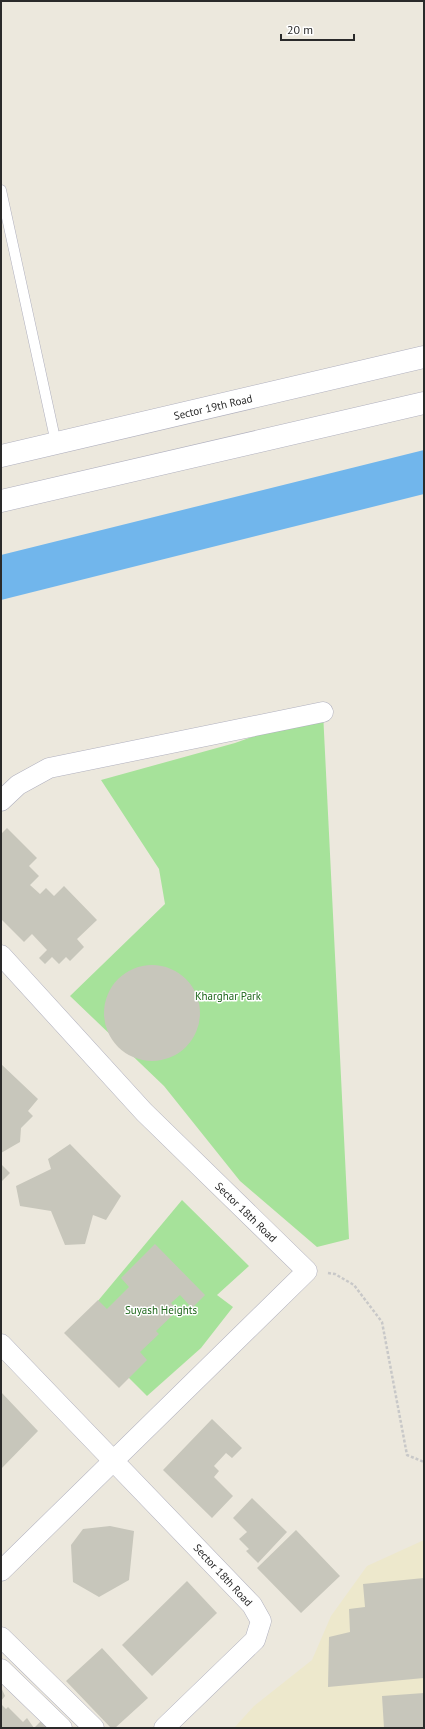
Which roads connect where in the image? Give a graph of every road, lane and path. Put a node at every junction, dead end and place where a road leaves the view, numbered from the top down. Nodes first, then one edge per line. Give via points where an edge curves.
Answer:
1 (1, 190) edge
2 (424, 357) edge
3 (424, 402) edge
4 (56, 443) junction
5 (1, 456) edge
6 (1, 501) edge
7 (323, 712) dead end
8 (1, 801) edge
9 (1, 955) edge
10 (307, 1271) junction
11 (1, 1344) edge
12 (113, 1460) junction
13 (424, 1462) edge
14 (3, 1565) edge
15 (1, 1637) edge
16 (1, 1669) edge
17 (62, 1728) edge
18 (94, 1728) edge
19 (164, 1728) edge

1 - 4 lane
2 - 4 main road, Sector 19th Road
3 - 6 main road
4 - 5 main road, Sector 19th Road
7 - 8 street via 49,768 18,785
9 - 10 street, Sector 18th Road via 144,1112
10 - 12 street
10 - 13 path via 335,1274 354,1285 382,1322 407,1455
11 - 12 street, Sector 18th Road
12 - 14 street
12 - 19 street, Sector 18th Road via 252,1605 261,1621 255,1640
15 - 18 street
16 - 17 street

